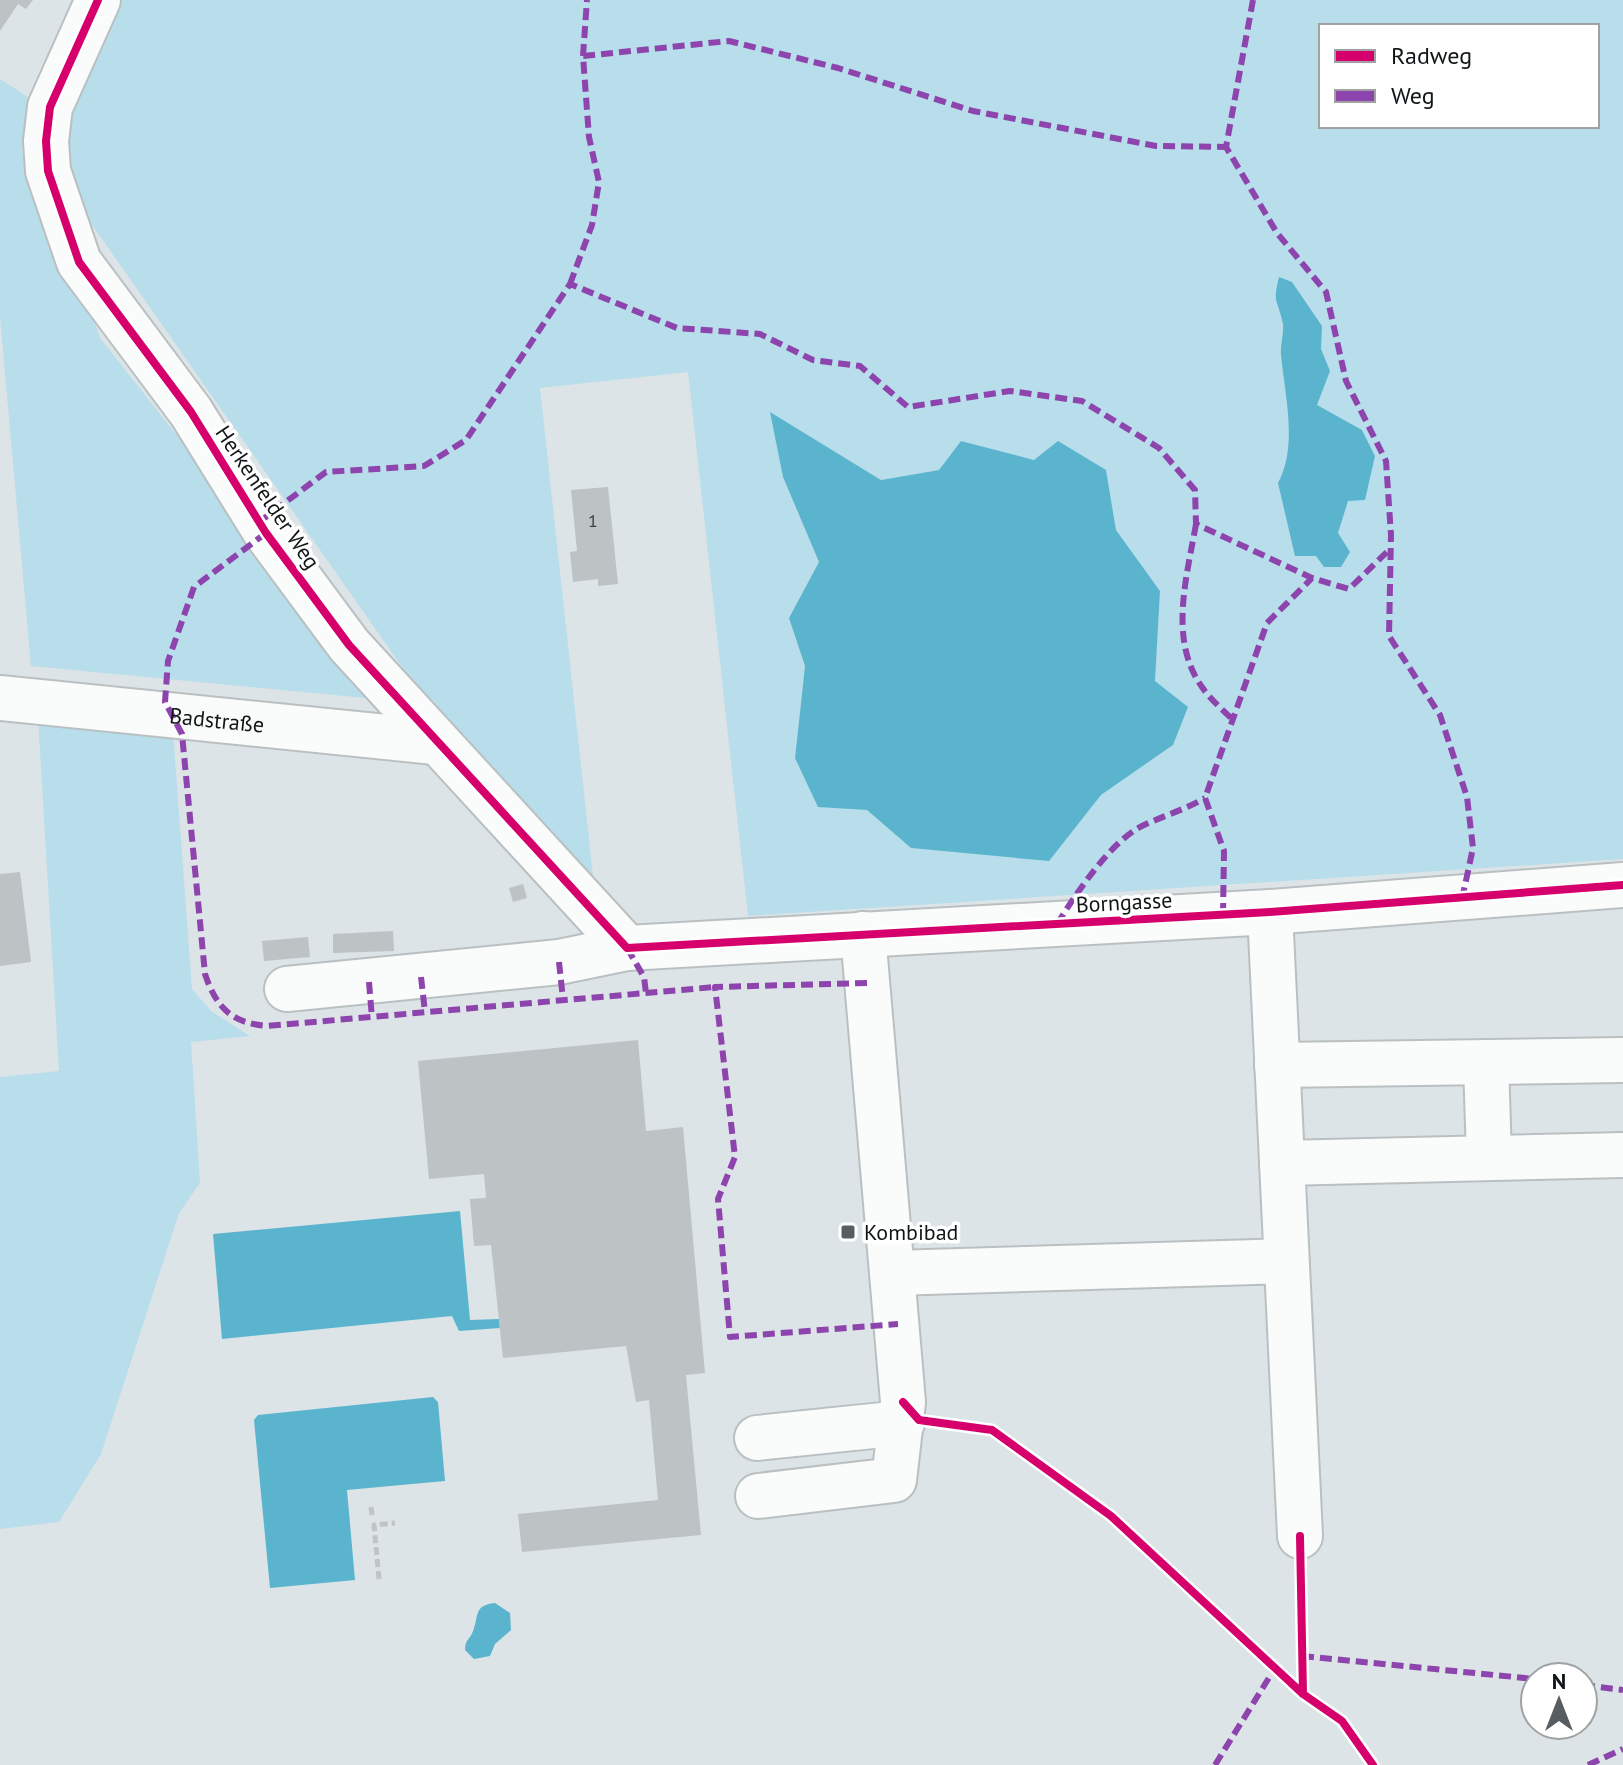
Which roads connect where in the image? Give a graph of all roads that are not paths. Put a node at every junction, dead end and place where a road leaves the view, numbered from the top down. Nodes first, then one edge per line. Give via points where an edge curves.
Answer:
1 (98, 0) edge
2 (0, 698) edge
3 (435, 742) junction
4 (1623, 885) edge
5 (1270, 912) junction
6 (863, 934) junction
7 (627, 948) junction
8 (287, 989) dead end
9 (1623, 1060) edge
10 (1486, 1062) junction
11 (1277, 1065) junction
12 (1623, 1155) edge
13 (1489, 1158) junction
14 (1282, 1163) junction
15 (1286, 1261) junction
16 (893, 1273) junction
17 (902, 1423) junction
18 (757, 1438) dead end
19 (758, 1496) dead end
20 (1300, 1536) dead end

1 - 3 street, Herkenfelder Weg via 50,107 46,141 48,171 79,262 191,412 266,533 349,645
2 - 3 street, Badstraße
3 - 7 street, Herkenfelder Weg
4 - 5 street, Borngasse
5 - 6 street, Borngasse
5 - 11 street
6 - 7 street, Borngasse
6 - 16 street
7 - 8 street, Borngasse via 559,962
9 - 10 street
10 - 11 street
10 - 13 street
11 - 14 street
12 - 13 street
13 - 14 street
14 - 15 street
15 - 16 street
15 - 20 street
16 - 17 street
17 - 18 street
17 - 19 street via 894,1480

